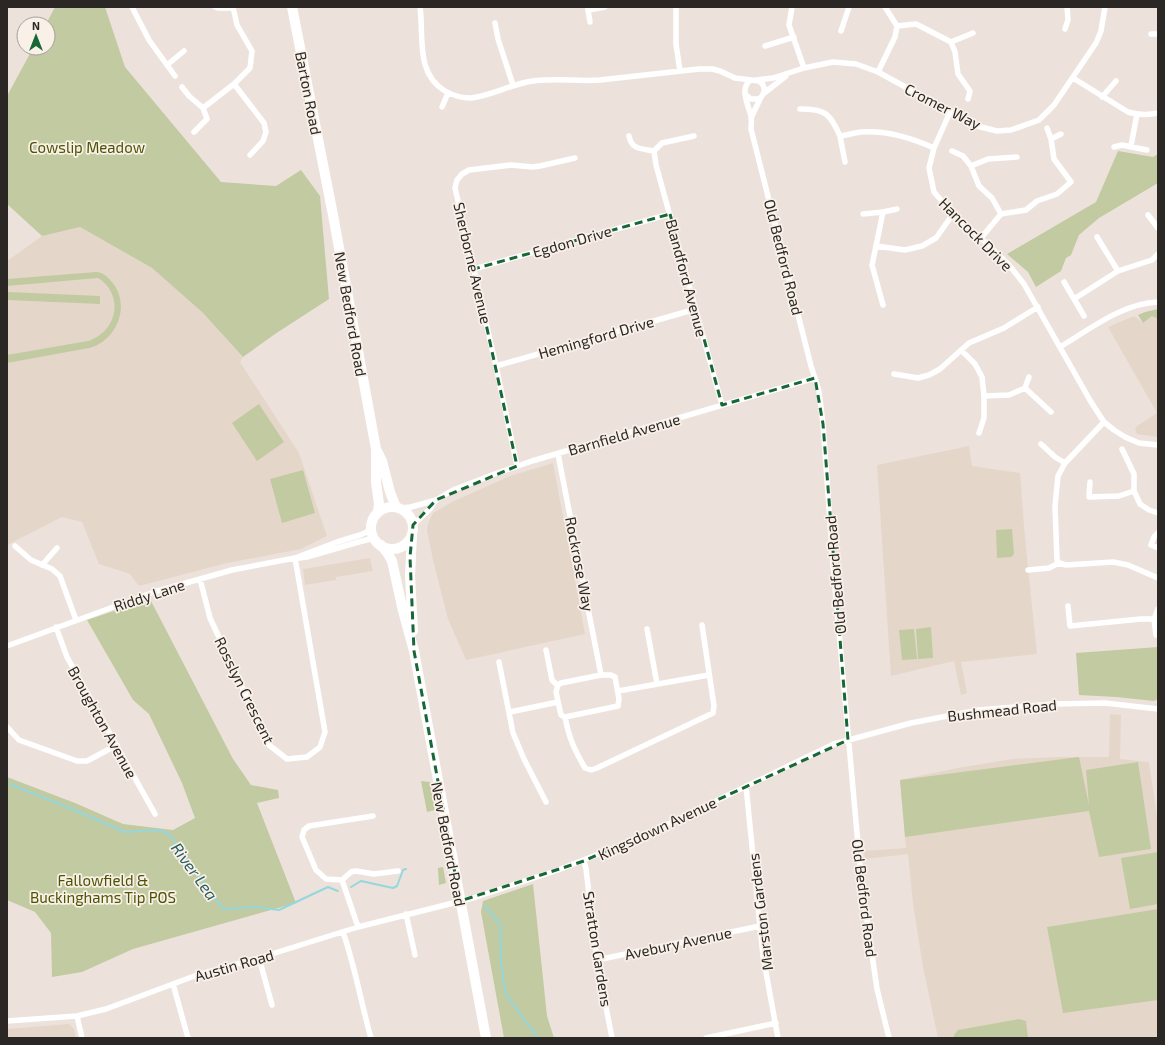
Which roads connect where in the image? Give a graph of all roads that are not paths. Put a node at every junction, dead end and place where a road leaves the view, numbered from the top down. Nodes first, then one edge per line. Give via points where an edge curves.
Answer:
1 (132, 7) edge
2 (215, 7) edge
3 (233, 7) edge
4 (292, 7) edge
5 (420, 7) edge
6 (605, 7) edge
7 (676, 7) edge
8 (792, 7) edge
9 (849, 7) edge
10 (885, 7) edge
11 (1067, 7) edge
12 (1105, 7) edge
13 (588, 9) edge
14 (590, 22) dead end
15 (495, 23) dead end
16 (897, 26) junction
17 (1065, 29) dead end
18 (841, 30) dead end
19 (973, 33) dead end
20 (1151, 34) dead end
21 (1158, 34) edge
22 (794, 37) junction
23 (951, 42) junction
24 (764, 46) dead end
25 (184, 51) dead end
26 (167, 65) junction
27 (804, 68) junction
28 (680, 72) junction
29 (878, 72) junction
30 (790, 73) junction
31 (175, 76) dead end
32 (735, 78) junction
33 (1073, 78) junction
34 (754, 80) junction
35 (1116, 81) dead end
36 (234, 84) junction
37 (513, 86) junction
38 (182, 87) dead end
39 (448, 93) junction
40 (745, 93) junction
41 (762, 96) junction
42 (1102, 97) junction
43 (968, 99) dead end
44 (442, 107) dead end
45 (203, 108) junction
46 (800, 109) dead end
47 (950, 112) junction
48 (1158, 113) edge
49 (1137, 114) junction
50 (752, 118) junction
51 (1047, 128) dead end
52 (194, 132) dead end
53 (1061, 134) dead end
54 (629, 136) dead end
55 (694, 136) dead end
56 (840, 136) junction
57 (1051, 139) junction
58 (1131, 146) junction
59 (1114, 147) dead end
60 (934, 148) junction
61 (1147, 150) dead end
62 (654, 151) junction
63 (952, 151) dead end
64 (250, 155) dead end
65 (1016, 156) dead end
66 (575, 158) dead end
67 (845, 162) dead end
68 (971, 166) junction
69 (326, 180) joint
70 (897, 209) dead end
71 (884, 212) junction
72 (670, 214) junction
73 (862, 214) dead end
74 (953, 214) junction
75 (1001, 214) junction
76 (1148, 215) dead end
77 (1157, 224) edge
78 (1097, 237) dead end
79 (981, 238) junction
80 (876, 246) junction
81 (1158, 254) edge
82 (474, 269) junction
83 (1118, 271) junction
84 (1064, 282) dead end
85 (1074, 299) junction
86 (1158, 302) edge
87 (883, 304) dead end
88 (1038, 307) junction
89 (696, 309) junction
90 (1084, 316) dead end
91 (1060, 347) junction
92 (961, 350) junction
93 (496, 366) junction
94 (894, 374) dead end
95 (1029, 377) dead end
96 (815, 378) junction
97 (1025, 388) junction
98 (984, 396) junction
99 (722, 405) junction
100 (1051, 412) dead end
101 (1104, 422) junction
102 (979, 433) dead end
103 (1041, 444) dead end
104 (1158, 444) edge
105 (376, 449) junction
106 (1122, 449) dead end
107 (558, 454) junction
108 (1065, 463) junction
109 (517, 466) junction
110 (1090, 482) dead end
111 (1134, 491) junction
112 (436, 500) junction
113 (398, 508) junction
114 (378, 512) junction
115 (1158, 513) edge
116 (371, 526) junction
117 (412, 530) junction
118 (1158, 533) edge
119 (377, 542) junction
120 (15, 546) dead end
121 (58, 548) dead end
122 (1158, 548) edge
123 (294, 558) junction
124 (1059, 563) junction
125 (42, 565) junction
126 (1028, 570) dead end
127 (1158, 578) edge
128 (200, 579) junction
129 (1068, 606) dead end
130 (1158, 610) edge
131 (1154, 619) junction
132 (76, 620) junction
133 (702, 625) dead end
134 (56, 628) junction
135 (647, 629) dead end
136 (1156, 635) dead end
137 (7, 646) edge
138 (414, 650) junction
139 (546, 650) dead end
140 (499, 662) dead end
141 (601, 675) junction
142 (709, 675) junction
143 (657, 684) junction
144 (557, 685) junction
145 (618, 691) junction
146 (558, 702) junction
147 (1158, 709) edge
148 (510, 712) junction
149 (565, 717) junction
150 (7, 727) edge
151 (848, 740) junction
152 (116, 745) junction
153 (746, 786) junction
154 (546, 802) dead end
155 (155, 814) dead end
156 (373, 816) dead end
157 (584, 861) junction
158 (398, 871) dead end
159 (342, 880) junction
160 (460, 901) junction
161 (406, 914) junction
162 (760, 926) junction
163 (358, 927) junction
164 (343, 932) junction
165 (415, 955) dead end
166 (259, 958) junction
167 (597, 960) junction
168 (173, 984) junction
169 (272, 1005) dead end
170 (77, 1016) junction
171 (7, 1022) edge
172 (776, 1023) junction
173 (82, 1038) edge
174 (188, 1038) edge
175 (371, 1038) edge
176 (486, 1038) edge
177 (612, 1038) edge
178 (706, 1038) edge
179 (778, 1038) edge
180 (889, 1038) edge

1 - 26 street via 149,40
2 - 3 street
3 - 36 street via 237,25 252,51 250,68
4 - 69 highway, Barton Road
5 - 39 street via 422,50 426,71 435,83
6 - 13 street
7 - 28 street via 676,44
8 - 22 street via 789,25
9 - 18 street
10 - 16 street
11 - 17 street via 1068,20
12 - 33 street, Cromer Way via 1096,43
13 - 14 street
15 - 37 street
16 - 23 street via 916,24
16 - 29 street via 895,37
19 - 23 street
20 - 21 street
22 - 24 street
22 - 27 street
23 - 43 street via 958,74 970,91
25 - 26 street
26 - 31 street
27 - 29 street, Cromer Way via 833,62 856,64
27 - 30 street, Cromer Way
28 - 32 street via 712,69
28 - 37 street via 585,82 547,80
29 - 47 street, Cromer Way
30 - 34 street, Cromer Way
30 - 41 street, Cromer Way
32 - 34 street
32 - 40 street, Old Bedford Road
33 - 42 street
33 - 47 street, Cromer Way via 1054,105 1038,120 1011,130 997,131 977,126
34 - 40 street via 747,83
34 - 41 street via 764,86
35 - 42 street
36 - 45 street
36 - 64 street via 264,123 266,132 263,141
37 - 39 street via 471,98
38 - 45 street
39 - 44 street
40 - 41 street via 751,99 759,99
40 - 50 street, Old Bedford Road
41 - 50 street, Old Bedford Road
42 - 49 street via 1128,112
45 - 52 street via 207,119
46 - 56 street via 815,109 825,113 833,120
47 - 60 street, Hancock Drive
48 - 49 street
49 - 58 street
50 - 96 street, Old Bedford Road via 751,129
51 - 57 street
53 - 57 street
54 - 62 street via 630,143 635,147
55 - 62 street via 662,143
56 - 60 street via 862,132 882,133 914,140
56 - 67 street
57 - 75 street via 1054,158 1071,182 1057,194 1037,201 1026,210
58 - 59 street
58 - 61 street
60 - 74 street, Hancock Drive via 929,168 934,192
62 - 72 street, Blandford Avenue
63 - 68 street via 963,156
65 - 68 street via 988,159
66 - 82 street, Sherborne Avenue via 533,167 511,164 469,170 462,174 455,188
68 - 75 street via 979,186 992,198
69 - 105 highway, New Bedford Road
70 - 71 street
71 - 73 street
71 - 80 street
72 - 82 street, Egdon Drive
72 - 89 street, Blandford Avenue
74 - 79 street, Hancock Drive
74 - 80 street via 936,238 922,246 904,250
75 - 79 street
76 - 77 street
78 - 83 street
79 - 88 street, Hancock Drive via 1024,284
80 - 87 street via 872,265
81 - 83 street via 1152,260
82 - 93 street, Sherborne Avenue
83 - 85 street
84 - 85 street
85 - 90 street
86 - 91 street via 1146,302 1125,309
88 - 91 street, Hancock Drive
88 - 92 street via 1004,328 976,339
89 - 93 street, Hemingford Drive
89 - 99 street, Blandford Avenue
91 - 101 street, Hancock Drive
92 - 94 street via 929,376 918,378
92 - 98 street via 975,364 982,378
93 - 109 street, Sherborne Avenue
95 - 97 street
96 - 99 street, Barnfield Avenue
96 - 151 street, Old Bedford Road via 823,424
97 - 98 street via 1009,395
97 - 100 street
98 - 102 street via 984,418
99 - 107 street, Barnfield Avenue
101 - 104 street, Hancock Drive via 1125,437 1140,443
101 - 108 street
103 - 108 street
105 - 113 highway, New Bedford Road
105 - 114 highway, New Bedford Road
106 - 111 street via 1134,474
107 - 109 street, Barnfield Avenue
107 - 141 street, Rockrose Way
108 - 124 street via 1058,476 1055,500
109 - 112 street, Barnfield Avenue via 453,490
110 - 111 street via 1089,497 1119,496
111 - 115 street via 1140,504
112 - 113 street, Barnfield Avenue
112 - 117 street, Barnfield Avenue
113 - 114 highway
113 - 117 highway via 410,516
114 - 116 highway
116 - 119 highway
116 - 123 street, Riddy Lane via 360,535
117 - 119 highway via 404,545 398,548 386,548
117 - 138 highway, New Bedford Road via 410,576
118 - 122 street via 1151,545
119 - 123 street, Riddy Lane via 362,541 307,557
119 - 138 highway, New Bedford Road via 392,561
120 - 125 street via 31,560
121 - 125 street
123 - 128 street, Riddy Lane
123 - 128 street, Rosslyn Crescent via 325,732 320,747 307,757 287,759 269,745 210,618
124 - 126 street via 1049,568
124 - 127 street via 1066,566 1113,562 1128,565
125 - 132 street via 60,576
128 - 132 street, Riddy Lane via 154,592
129 - 131 street via 1070,626
130 - 131 street
131 - 136 street
132 - 134 street, Riddy Lane
133 - 142 street
134 - 137 street, Riddy Lane
134 - 152 street, Broughton Avenue via 67,657
135 - 143 street
138 - 160 highway, New Bedford Road
139 - 144 street via 552,680
140 - 148 street
141 - 144 street
141 - 145 street via 615,677
142 - 143 street
142 - 149 street via 713,713 597,768 585,768 570,740
143 - 145 street
144 - 146 street
145 - 149 street via 618,706
146 - 148 street
146 - 149 street via 561,715
147 - 151 street, Bushmead Road via 1105,703 979,710 910,723
148 - 154 street via 513,733
150 - 152 street via 19,740 77,761 87,761
151 - 153 street, Kingsdown Avenue via 834,744
151 - 180 street, Old Bedford Road via 861,878 877,989
152 - 155 street, Broughton Avenue
153 - 157 street, Kingsdown Avenue
153 - 162 street, Marston Gardens
156 - 159 street via 309,826 304,830 302,836 316,870 326,879
157 - 160 street, Kingsdown Avenue
157 - 167 street, Stratton Gardens
158 - 159 street via 374,874 356,871
159 - 163 street
160 - 161 street, Austin Road
160 - 176 highway, New Bedford Road
161 - 163 street, Austin Road
161 - 165 street
162 - 167 street, Avebury Avenue
162 - 172 street, Marston Gardens
163 - 164 street, Austin Road
164 - 166 street, Austin Road
164 - 175 street
166 - 168 street, Austin Road
166 - 169 street
167 - 177 street, Stratton Gardens
168 - 170 street, Austin Road
168 - 174 street
170 - 171 street, Austin Road
170 - 173 street
172 - 178 street
172 - 179 street, Marston Gardens

